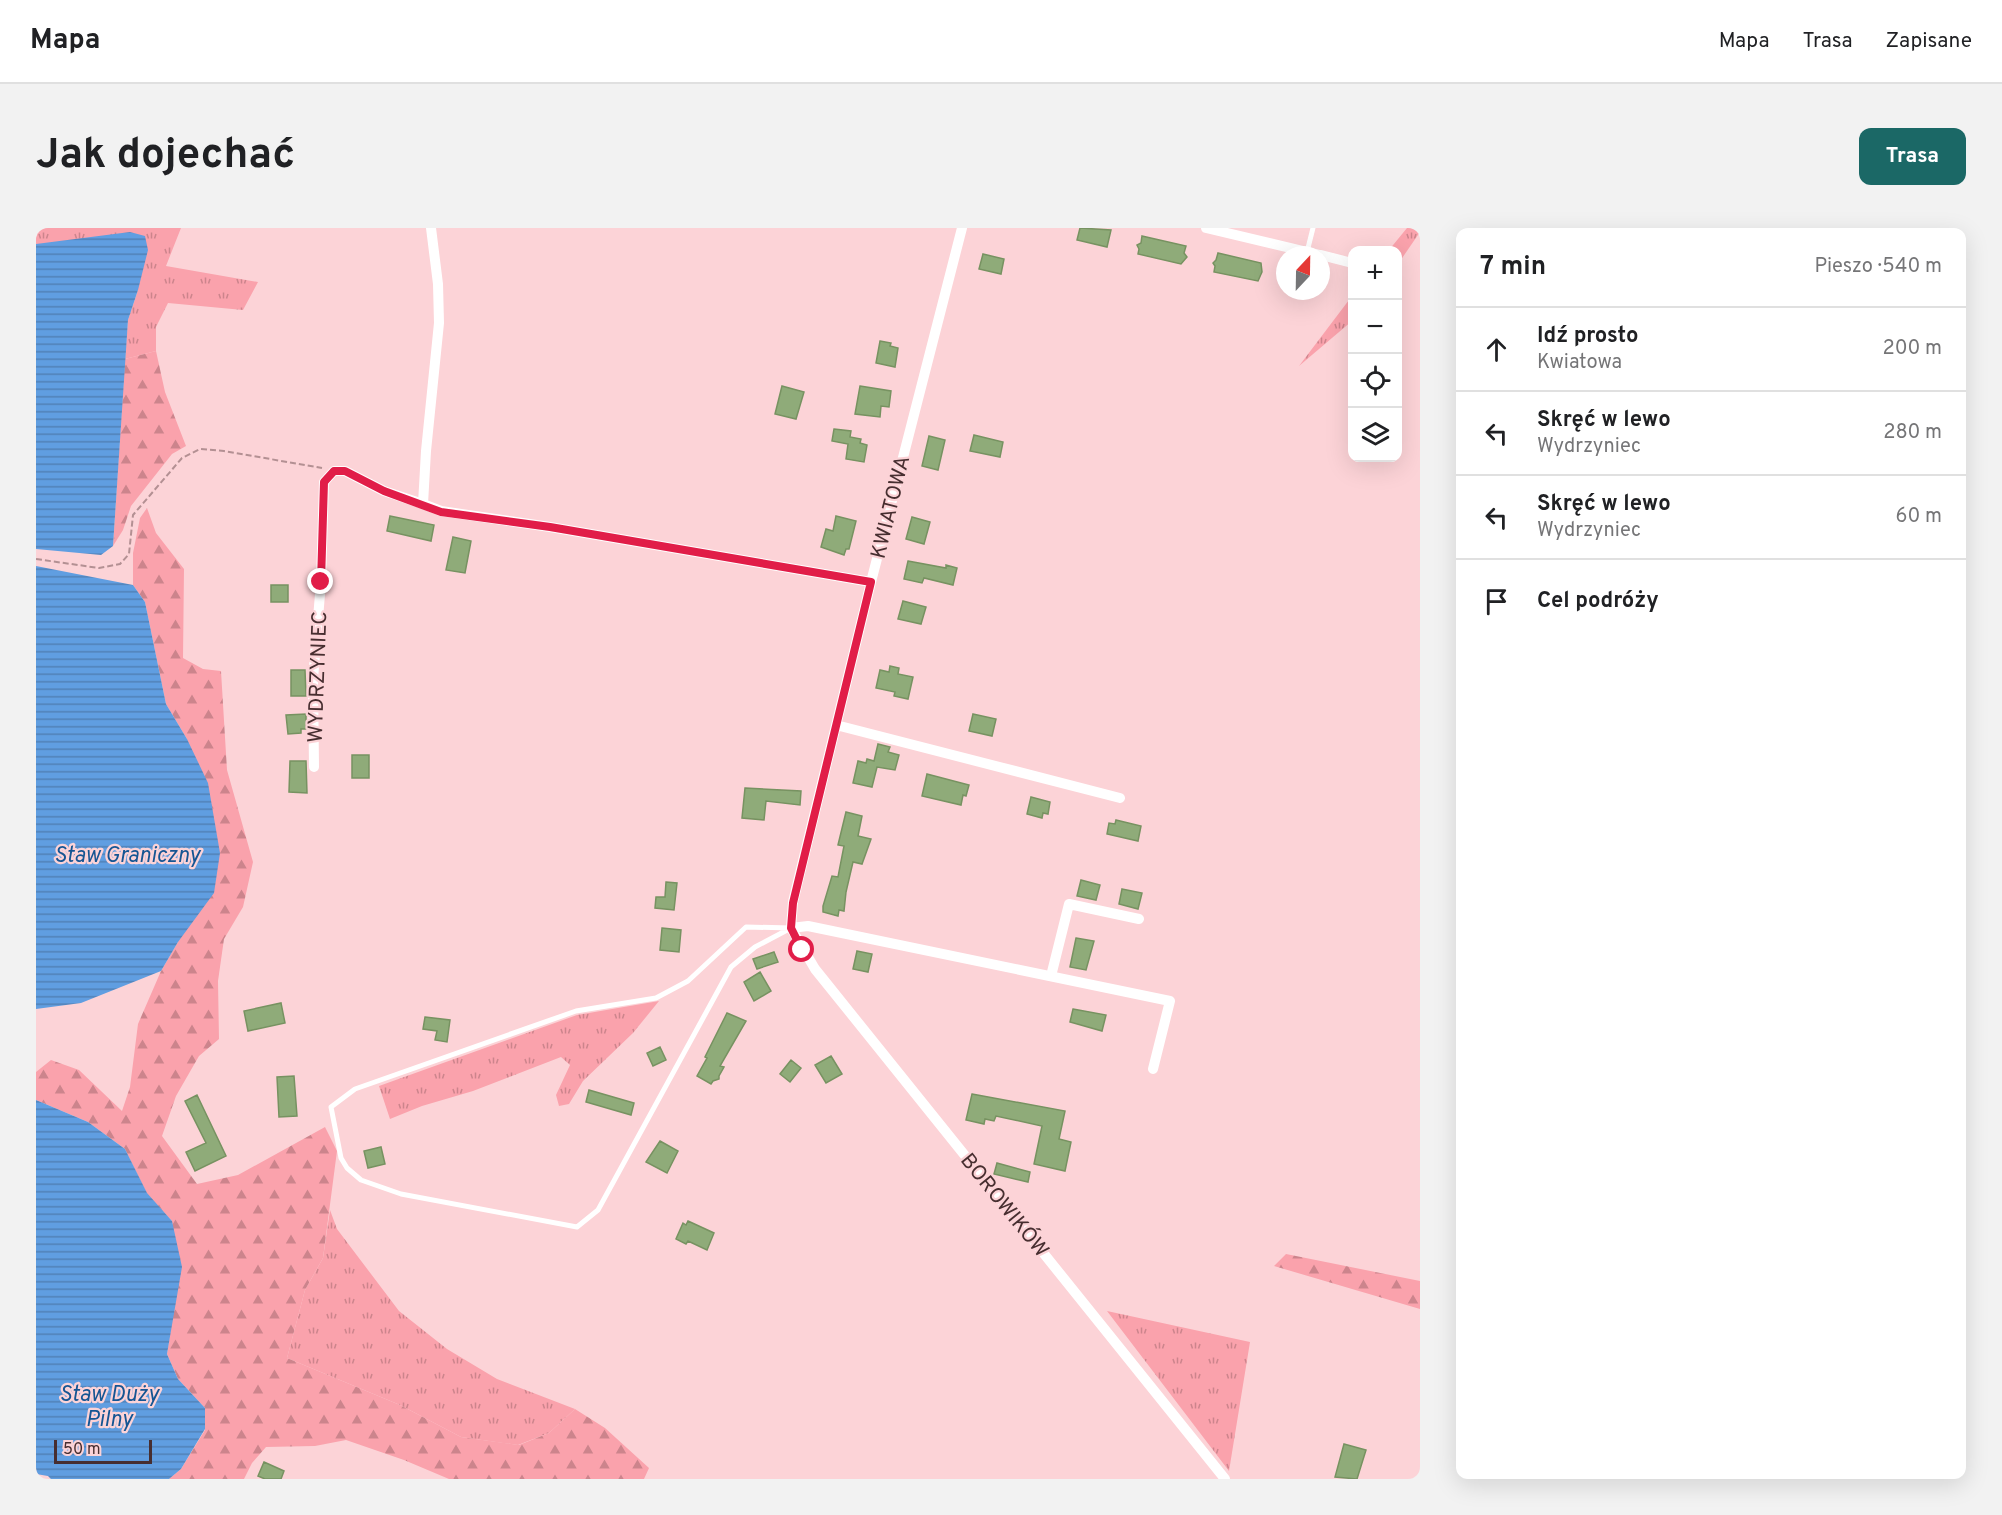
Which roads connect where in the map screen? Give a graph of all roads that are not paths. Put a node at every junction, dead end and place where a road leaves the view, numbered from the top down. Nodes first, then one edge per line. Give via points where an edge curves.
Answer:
1 (431, 228) edge
2 (962, 228) edge
3 (1206, 228) edge
4 (1313, 228) edge
5 (1282, 246) edge
6 (1308, 246) edge
7 (1330, 257) edge
8 (1348, 261) edge
9 (423, 504) junction
10 (871, 582) junction
11 (836, 724) junction
12 (314, 767) dead end
13 (1120, 798) dead end
14 (1139, 919) dead end
15 (791, 928) junction
16 (1051, 976) junction
17 (1154, 1069) dead end
18 (1225, 1479) edge

1 - 9 street via 439,322
2 - 10 street, KWIATOWA
3 - 5 street
4 - 6 lane
7 - 8 street
9 - 10 street via 441,512
9 - 12 street, WYDRZYNIEC via 384,491 345,471 334,471 324,482 313,679
10 - 11 street, KWIATOWA
11 - 13 street
11 - 15 street, KWIATOWA via 793,903
14 - 16 street via 1069,904
15 - 15 lane via 755,947 731,968 598,1210 577,1227 400,1194 361,1180 341,1158 331,1107 355,1089 576,1011 656,998 688,981 746,927
15 - 16 street via 808,926
15 - 18 street, BOROWIKÓW via 815,969
16 - 17 street via 1170,1001

